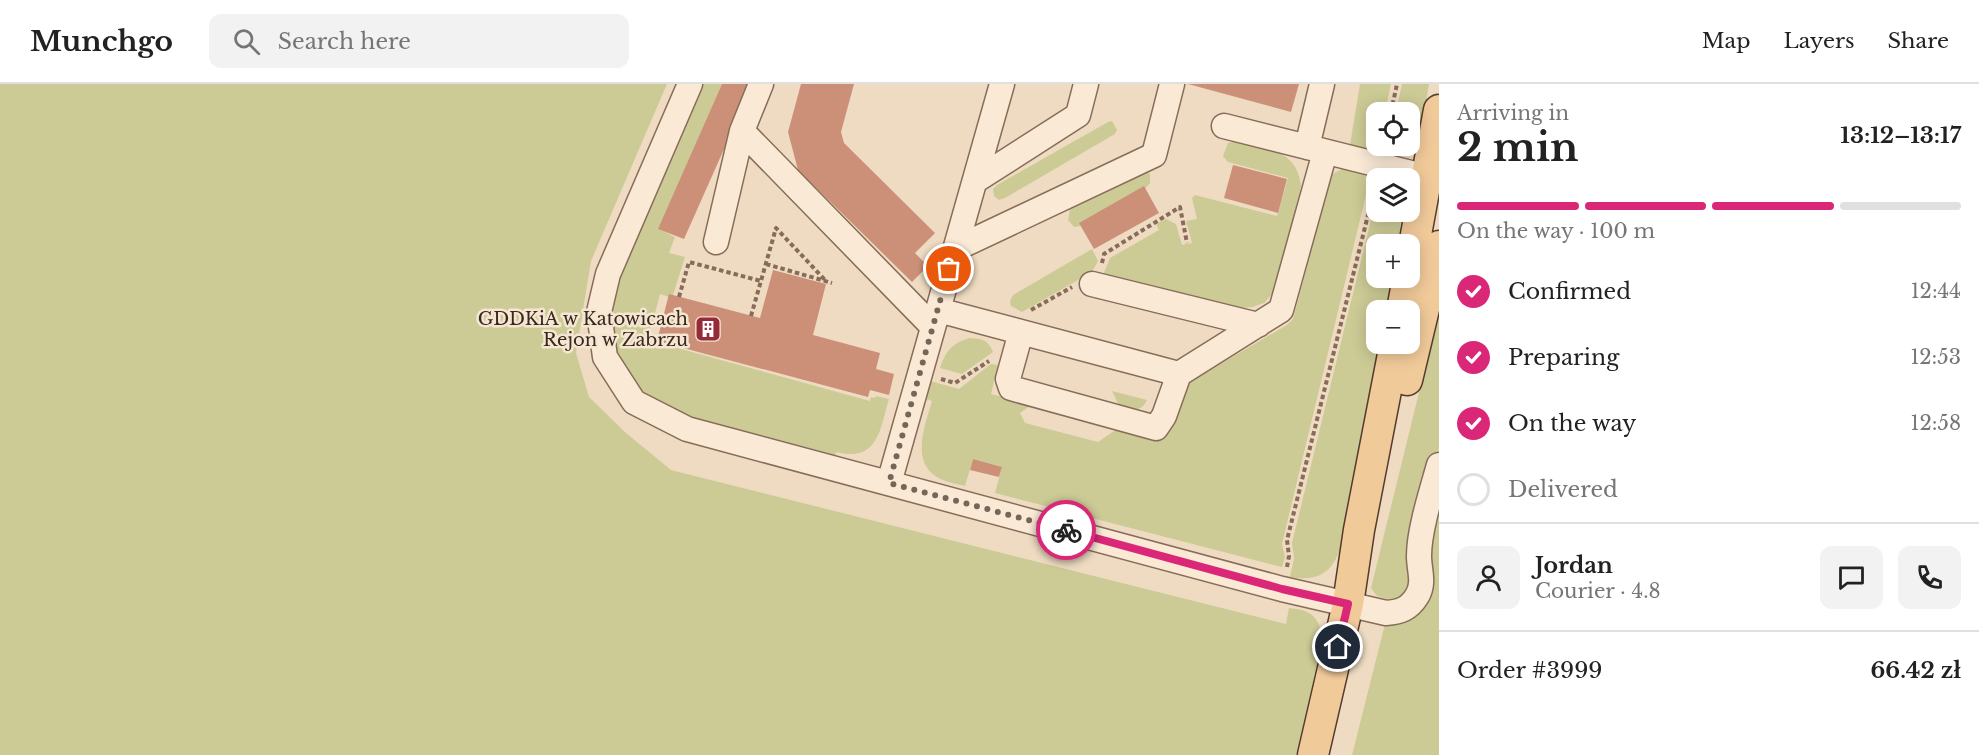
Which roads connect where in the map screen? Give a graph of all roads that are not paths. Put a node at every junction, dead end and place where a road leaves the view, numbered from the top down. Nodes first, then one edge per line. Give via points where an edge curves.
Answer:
1 (690, 84) edge
2 (761, 84) edge
3 (1002, 84) edge
4 (1086, 84) edge
5 (1172, 84) edge
6 (1322, 84) edge
7 (1439, 110) edge
8 (1224, 126) dead end
9 (742, 131) junction
10 (1316, 149) junction
11 (1427, 177) junction
12 (975, 181) junction
13 (1416, 234) edge
14 (716, 242) dead end
15 (1439, 246) edge
16 (955, 249) junction
17 (1091, 278) road end
18 (936, 319) junction
19 (1023, 323) junction
20 (1258, 325) junction
21 (1393, 354) edge
22 (1179, 374) junction
23 (1439, 465) edge
24 (889, 483) junction
25 (1348, 604) junction
26 (1313, 755) edge

1 - 24 street via 608,274 598,312 605,357 634,402 687,429
2 - 9 street
3 - 12 street
4 - 12 street via 1078,115
5 - 16 street via 1154,155
6 - 10 street
7 - 11 main road
8 - 10 street
9 - 14 street
9 - 18 street
10 - 11 street
10 - 20 street via 1281,310
11 - 13 main road
12 - 16 street
15 - 25 main road via 1364,558
16 - 18 street
17 - 20 street
18 - 19 street
18 - 24 street
19 - 22 street
19 - 22 street via 1008,379 1011,388 1156,428
20 - 22 street
21 - 25 main road
23 - 25 street via 1419,554 1422,582 1418,595 1410,606 1398,612
24 - 25 street
25 - 26 main road

